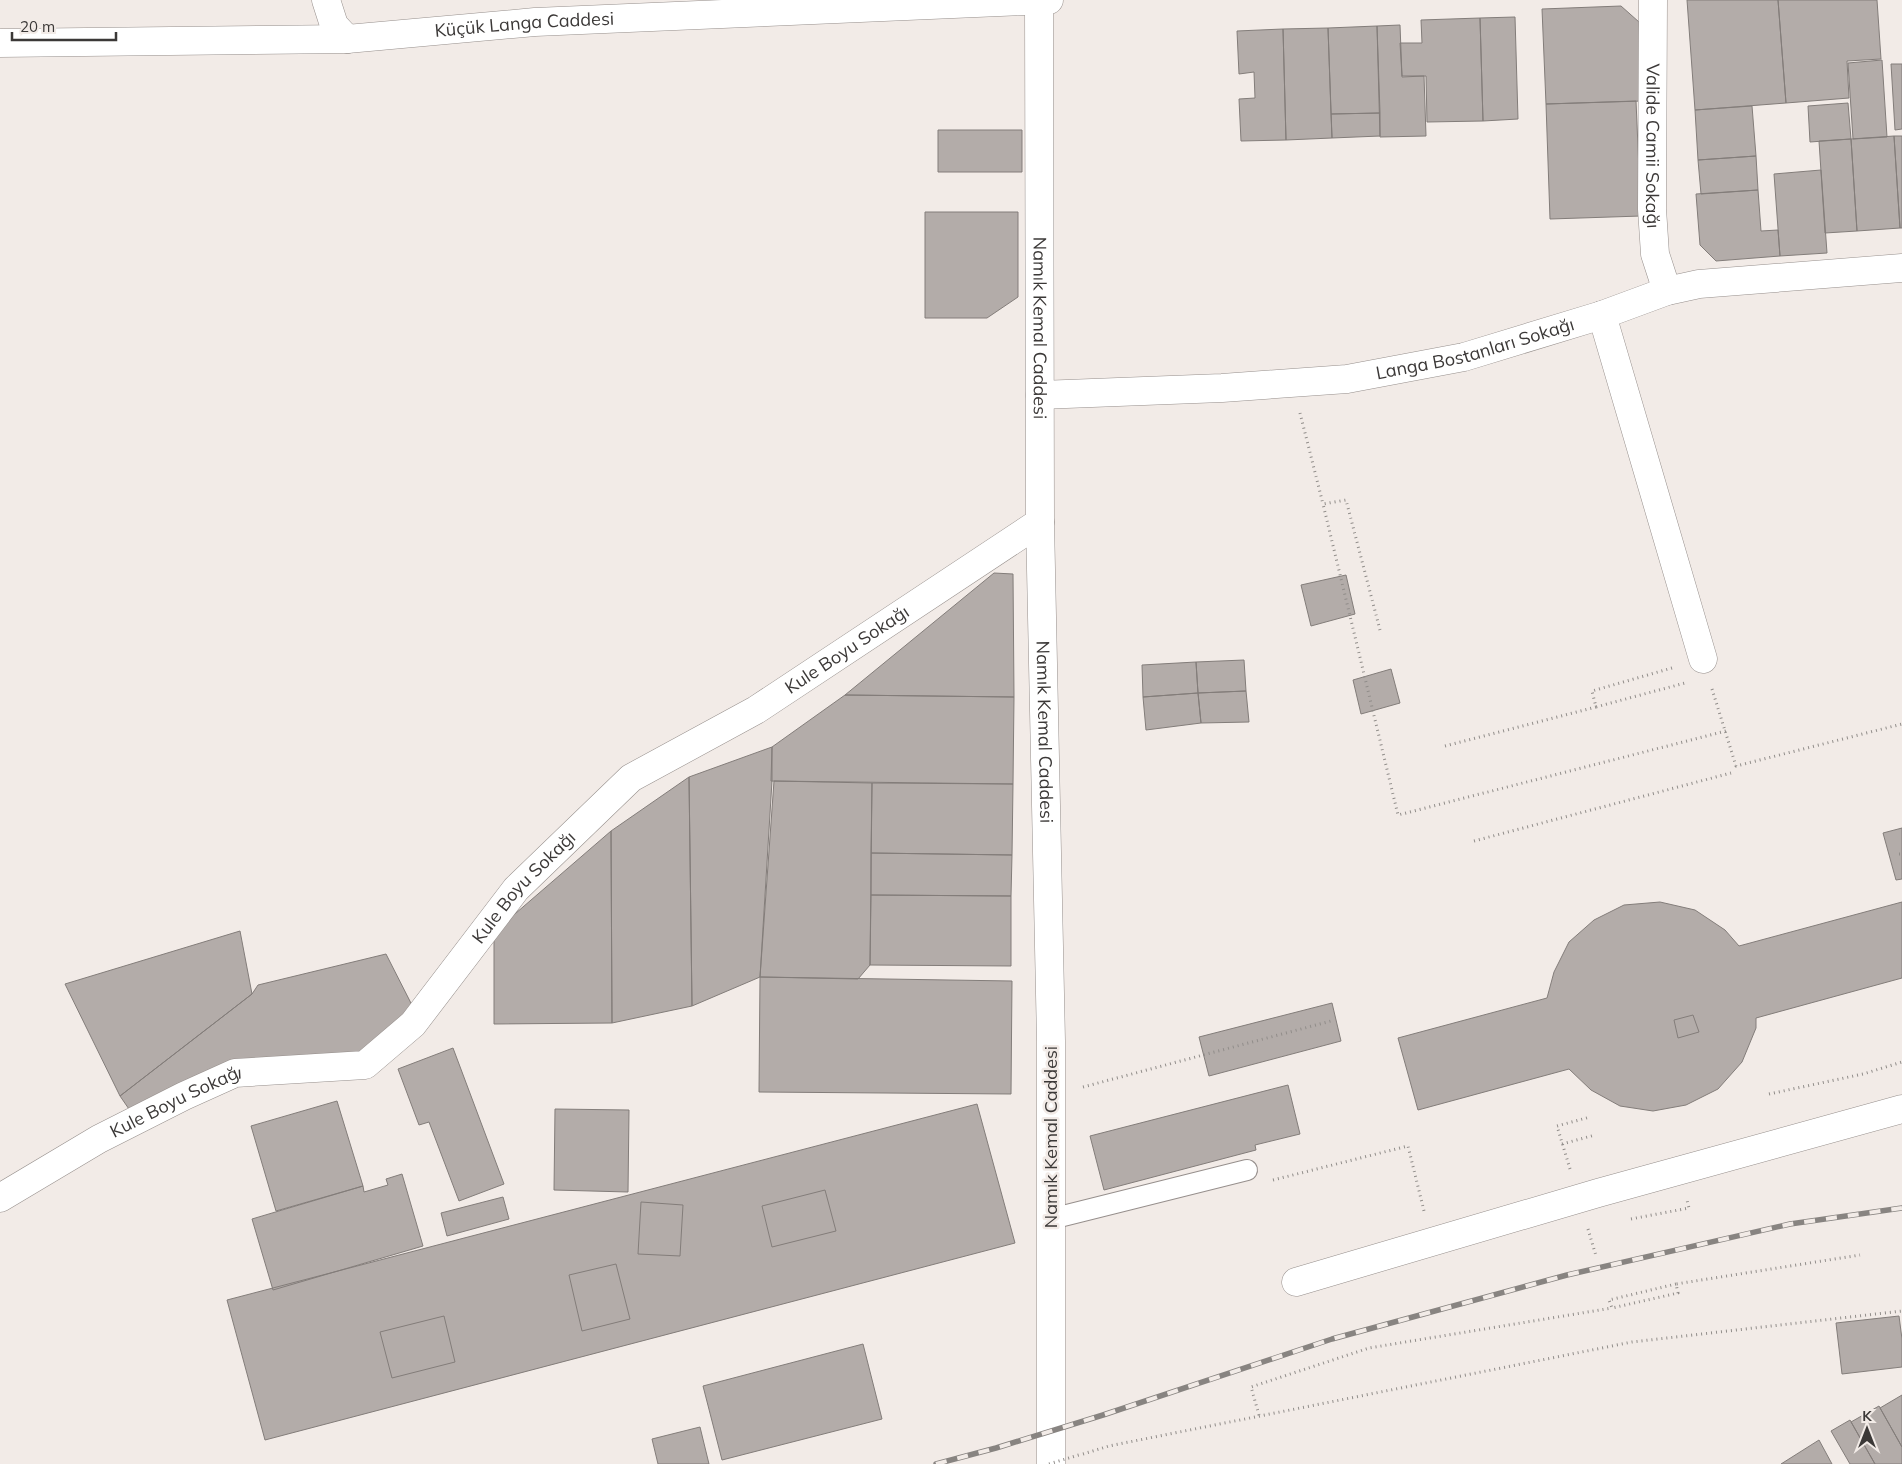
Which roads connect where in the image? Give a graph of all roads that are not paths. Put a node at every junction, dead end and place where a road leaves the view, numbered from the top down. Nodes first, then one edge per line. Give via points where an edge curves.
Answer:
1 (326, 0) edge
2 (1039, 0) edge
3 (1049, 0) edge
4 (1653, 0) edge
5 (661, 8) edge
6 (347, 39) junction
7 (0, 43) edge
8 (1902, 268) edge
9 (1667, 291) junction
10 (1602, 315) junction
11 (1040, 395) junction
12 (1040, 522) junction
13 (1703, 659) road end
14 (1902, 1110) edge
15 (1247, 1170) dead end
16 (0, 1198) edge
17 (1051, 1218) junction
18 (1296, 1282) dead end
19 (1050, 1464) edge

1 - 6 street via 334,25
2 - 3 street, Küçük Langa Caddesi
2 - 5 street, Küçük Langa Caddesi
2 - 11 street, Namık Kemal Caddesi
4 - 9 street, Valide Camii Sokağı via 1652,209 1656,254
5 - 6 street, Küçük Langa Caddesi
6 - 7 street, Küçük Langa Caddesi
8 - 9 street, Langa Bostanları Sokağı via 1699,284
9 - 10 street, Langa Bostanları Sokağı
10 - 11 street, Langa Bostanları Sokağı via 1464,357 1347,379
10 - 13 street
11 - 12 street, Namık Kemal Caddesi
12 - 16 street, Kule Boyu Sokağı via 756,710 631,778 516,889 413,1024 365,1065 235,1073 99,1139
12 - 17 street, Namık Kemal Caddesi
14 - 18 street via 1579,1199
15 - 17 lane
17 - 19 street, Namık Kemal Caddesi

